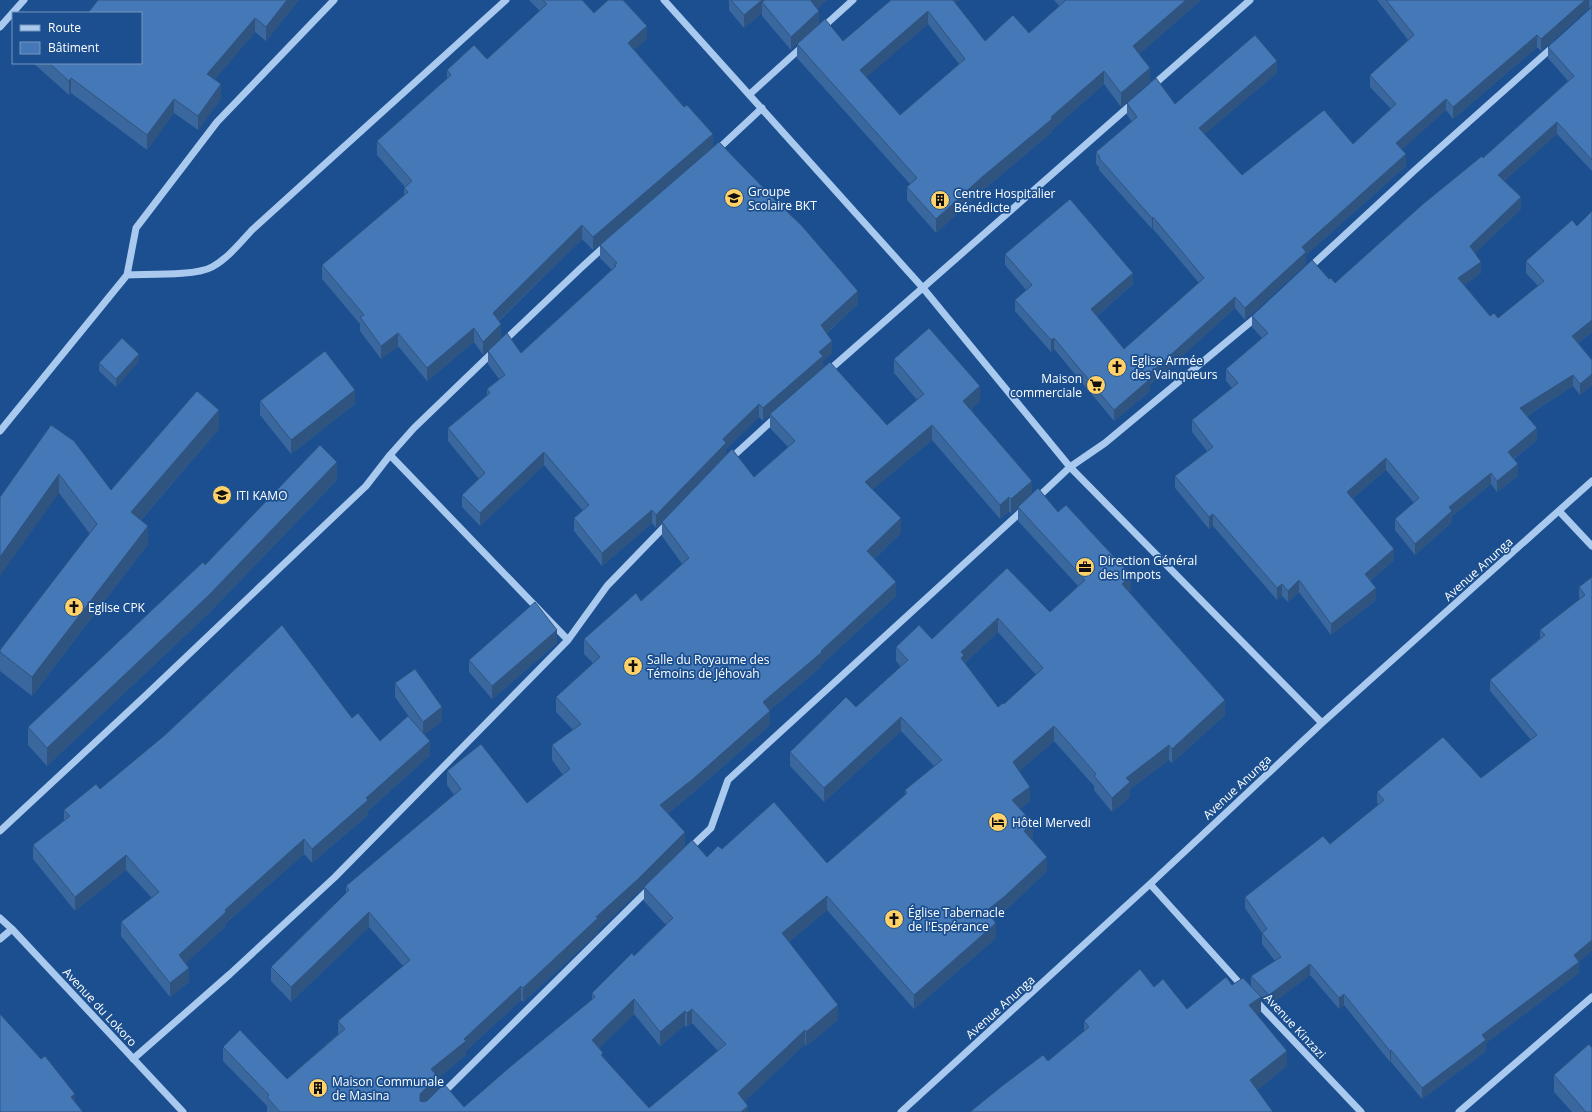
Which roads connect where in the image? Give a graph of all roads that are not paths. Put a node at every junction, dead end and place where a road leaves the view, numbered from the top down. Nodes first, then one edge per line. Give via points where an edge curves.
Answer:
1 (24, 0) edge
2 (334, 0) edge
3 (506, 0) edge
4 (664, 0) edge
5 (853, 0) edge
6 (1250, 0) edge
7 (13, 12) edge
8 (12, 14) edge
9 (0, 27) edge
10 (818, 31) edge
11 (1563, 38) edge
12 (807, 42) edge
13 (750, 94) junction
14 (1143, 94) edge
15 (1137, 99) edge
16 (762, 108) junction
17 (711, 155) edge
18 (613, 240) edge
19 (1305, 272) edge
20 (127, 275) junction
21 (923, 288) junction
22 (1265, 309) edge
23 (822, 376) edge
24 (781, 412) edge
25 (0, 431) edge
26 (390, 456) junction
27 (723, 466) edge
28 (1070, 467) junction
29 (1592, 481) edge
30 (1559, 511) junction
31 (674, 517) edge
32 (1592, 546) edge
33 (568, 640) junction
34 (1322, 723) junction
35 (0, 831) edge
36 (683, 856) edge
37 (655, 883) edge
38 (1150, 884) junction
39 (0, 918) edge
40 (12, 929) junction
41 (0, 939) edge
42 (1592, 997) edge
43 (133, 1058) junction
44 (435, 1101) edge
45 (182, 1112) edge
46 (901, 1112) edge
47 (1361, 1112) edge
48 (1459, 1112) edge

1 - 7 street
2 - 20 street via 217,122 136,228
3 - 20 street via 212,267 200,272
4 - 13 street
5 - 10 street
6 - 14 street
8 - 9 street
11 - 19 street
12 - 13 street
13 - 16 street
15 - 21 street
16 - 17 street
16 - 21 street
18 - 26 street via 414,428
20 - 25 street
21 - 23 street
21 - 28 street
22 - 28 street via 1105,443
24 - 27 street
26 - 33 street
26 - 35 street via 366,486
28 - 34 street
28 - 36 street via 728,780 711,828
29 - 30 street, Avenue Anunga
30 - 32 street
30 - 34 street, Avenue Anunga
31 - 33 street via 607,586
33 - 43 street via 335,877 230,974
34 - 38 street, Avenue Anunga
37 - 44 street
38 - 46 street, Avenue Anunga
38 - 47 street, Avenue Kinzazi
39 - 40 street, Avenue du Lokoro
40 - 41 street
40 - 43 street, Avenue du Lokoro
42 - 48 street
43 - 45 street, Avenue du Lokoro

